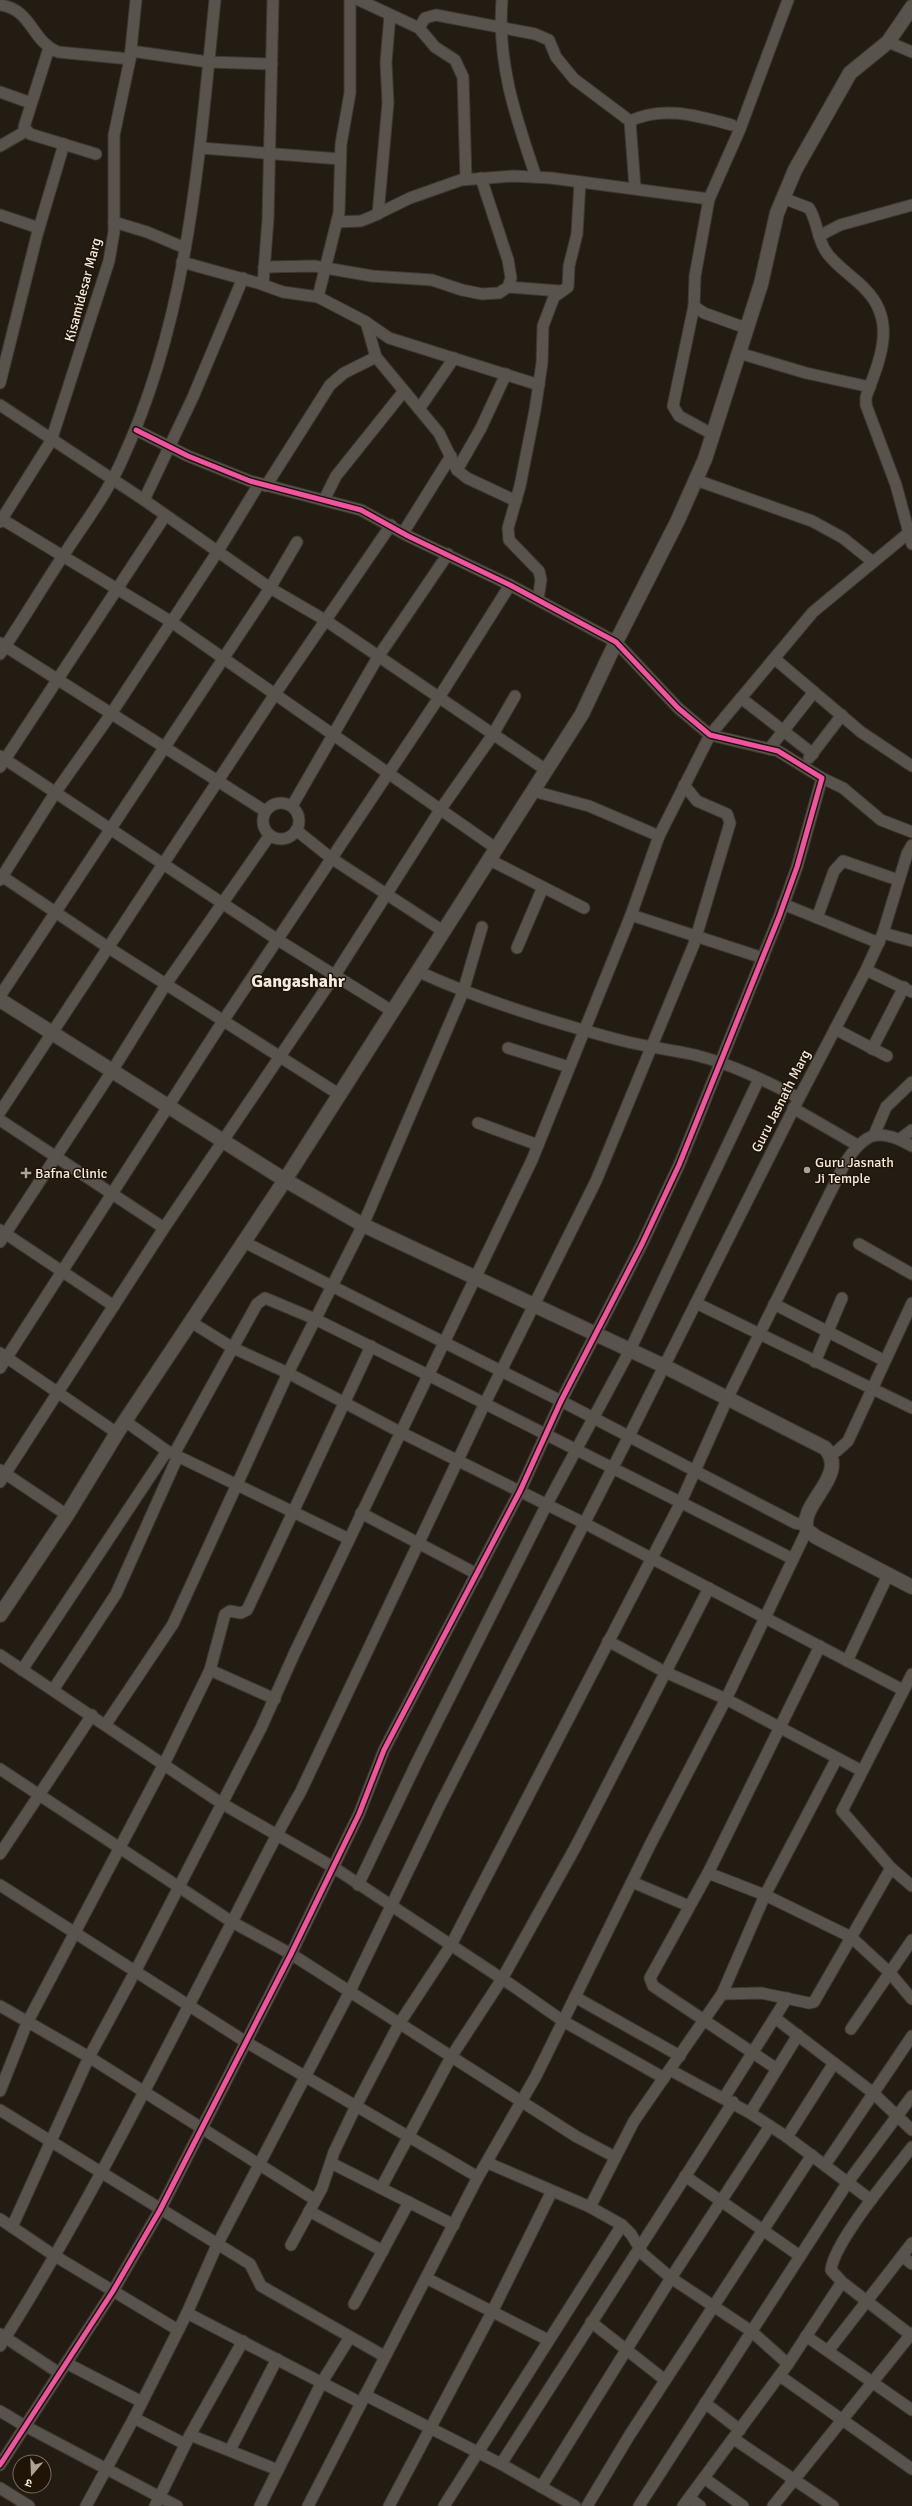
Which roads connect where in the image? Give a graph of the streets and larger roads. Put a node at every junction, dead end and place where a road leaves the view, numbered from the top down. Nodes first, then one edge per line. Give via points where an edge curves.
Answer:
1 (22, 0) edge
2 (136, 0) edge
3 (215, 0) edge
4 (273, 0) edge
5 (350, 0) edge
6 (359, 0) edge
7 (502, 0) edge
8 (788, 0) edge
9 (0, 5) edge
10 (912, 7) edge
11 (20, 12) junction
12 (390, 15) junction
13 (501, 27) junction
14 (419, 28) junction
15 (888, 42) junction
16 (49, 48) junction
17 (912, 52) edge
18 (130, 55) junction
19 (208, 62) junction
20 (272, 64) junction
21 (0, 92) edge
22 (30, 103) junction
23 (630, 121) junction
24 (732, 125) dead end
25 (26, 131) junction
26 (64, 144) junction
27 (0, 146) edge
28 (201, 148) junction
29 (96, 154) dead end
30 (270, 155) junction
31 (340, 159) junction
32 (536, 177) junction
33 (481, 178) junction
34 (466, 179) junction
35 (580, 182) junction
36 (635, 188) junction
37 (783, 198) junction
38 (709, 199) junction
39 (912, 205) edge
40 (378, 214) junction
41 (0, 215) edge
42 (114, 222) junction
43 (337, 222) junction
44 (39, 228) junction
45 (819, 236) junction
46 (185, 248) junction
47 (182, 262) junction
48 (264, 267) junction
49 (325, 267) junction
50 (243, 278) junction
51 (263, 284) junction
52 (508, 287) junction
53 (560, 291) junction
54 (318, 297) junction
55 (694, 306) junction
56 (366, 322) junction
57 (746, 328) junction
58 (739, 353) junction
59 (376, 357) junction
60 (454, 358) junction
61 (506, 374) junction
62 (0, 383) edge
63 (539, 385) junction
64 (870, 387) junction
65 (404, 391) junction
66 (0, 406) edge
67 (419, 408) junction
68 (136, 430) junction
69 (714, 435) junction
70 (51, 441) junction
71 (170, 448) junction
72 (450, 456) junction
73 (458, 470) junction
74 (696, 480) junction
75 (112, 481) junction
76 (263, 485) junction
77 (144, 500) junction
78 (324, 500) junction
79 (516, 501) junction
80 (165, 516) junction
81 (1, 520) edge
82 (391, 526) junction
83 (910, 531) edge
84 (404, 532) junction
85 (297, 542) dead end
86 (912, 544) edge
87 (218, 551) junction
88 (448, 554) junction
89 (62, 557) junction
90 (873, 562) junction
91 (510, 584) junction
92 (270, 588) junction
93 (118, 589) junction
94 (538, 599) junction
95 (325, 620) junction
96 (170, 621) junction
97 (616, 642) junction
98 (2, 648) edge
99 (378, 657) junction
100 (775, 658) junction
101 (224, 660) junction
102 (56, 679) junction
103 (814, 692) junction
104 (275, 694) junction
105 (515, 696) dead end
106 (741, 698) junction
107 (438, 699) junction
108 (111, 714) junction
109 (842, 715) junction
110 (784, 731) junction
111 (710, 735) junction
112 (332, 736) junction
113 (492, 736) junction
114 (164, 747) junction
115 (769, 749) junction
116 (812, 754) junction
117 (2, 761) edge
118 (803, 765) junction
119 (912, 766) edge
120 (546, 770) junction
121 (387, 774) junction
122 (822, 778) junction
123 (217, 781) junction
124 (684, 785) junction
125 (533, 791) junction
126 (55, 793) junction
127 (292, 806) junction
128 (440, 810) junction
129 (266, 811) junction
130 (110, 828) junction
131 (296, 830) junction
132 (912, 832) edge
133 (270, 835) junction
134 (659, 836) junction
135 (910, 852) edge
136 (494, 855) junction
137 (331, 858) junction
138 (164, 864) junction
139 (1, 877) edge
140 (898, 880) junction
141 (543, 887) junction
142 (386, 894) junction
143 (222, 902) junction
144 (783, 904) junction
145 (584, 908) dead end
146 (55, 912) junction
147 (631, 915) junction
148 (817, 918) junction
149 (482, 927) dead end
150 (443, 931) junction
151 (697, 936) junction
152 (881, 938) junction
153 (278, 940) junction
154 (912, 941) edge
155 (109, 948) junction
156 (517, 948) dead end
157 (763, 958) junction
158 (866, 970) junction
159 (417, 971) junction
160 (335, 975) junction
161 (166, 984) junction
162 (908, 989) edge
163 (463, 992) junction
164 (0, 996) edge
165 (0, 1000) edge
166 (392, 1011) junction
167 (223, 1021) junction
168 (835, 1029) junction
169 (585, 1030) junction
170 (52, 1032) junction
171 (508, 1048) dead end
172 (652, 1048) junction
173 (872, 1049) junction
174 (886, 1056) dead end
175 (278, 1057) junction
176 (719, 1063) junction
177 (570, 1067) junction
178 (112, 1071) junction
179 (759, 1079) junction
180 (912, 1082) edge
181 (340, 1095) junction
182 (798, 1098) junction
183 (168, 1106) junction
184 (793, 1108) junction
185 (0, 1112) edge
186 (0, 1120) edge
187 (478, 1124) dead end
188 (912, 1130) edge
189 (874, 1134) junction
190 (900, 1139) junction
191 (223, 1141) junction
192 (538, 1144) junction
193 (857, 1145) junction
194 (912, 1146) edge
195 (55, 1157) junction
196 (285, 1180) junction
197 (112, 1194) junction
198 (363, 1225) junction
199 (164, 1228) junction
200 (2, 1235) edge
201 (244, 1242) junction
202 (859, 1244) dead end
203 (62, 1272) junction
204 (912, 1274) edge
205 (475, 1278) junction
206 (331, 1288) junction
207 (842, 1298) dead end
208 (696, 1303) junction
209 (774, 1304) junction
210 (533, 1305) junction
211 (114, 1306) junction
212 (911, 1309) edge
213 (315, 1319) junction
214 (191, 1322) junction
215 (827, 1333) junction
216 (596, 1334) junction
217 (759, 1334) junction
218 (444, 1342) junction
219 (371, 1346) junction
220 (233, 1348) junction
221 (630, 1350) junction
222 (4, 1355) edge
223 (885, 1361) junction
224 (815, 1362) junction
225 (664, 1366) junction
226 (0, 1368) edge
227 (501, 1371) junction
228 (288, 1373) junction
229 (428, 1375) junction
230 (872, 1389) junction
231 (57, 1392) junction
232 (728, 1397) junction
233 (561, 1401) junction
234 (344, 1403) junction
235 (485, 1403) junction
236 (912, 1408) edge
237 (594, 1418) junction
238 (125, 1421) junction
239 (400, 1432) junction
240 (117, 1433) junction
241 (545, 1434) junction
242 (629, 1436) junction
243 (576, 1449) junction
244 (830, 1453) junction
245 (173, 1454) junction
246 (458, 1461) junction
247 (612, 1467) junction
248 (694, 1469) junction
249 (2, 1475) edge
250 (236, 1484) junction
251 (520, 1491) junction
252 (681, 1502) junction
253 (547, 1504) junction
254 (293, 1512) junction
255 (361, 1514) junction
256 (67, 1515) junction
257 (584, 1523) junction
258 (806, 1528) junction
259 (349, 1539) junction
260 (419, 1544) junction
261 (650, 1557) junction
262 (793, 1559) junction
263 (477, 1574) junction
264 (888, 1575) junction
265 (709, 1588) junction
266 (912, 1588) edge
267 (0, 1615) edge
268 (764, 1616) junction
269 (608, 1642) junction
270 (820, 1646) junction
271 (0, 1655) edge
272 (847, 1660) junction
273 (22, 1670) junction
274 (210, 1670) junction
275 (665, 1672) junction
276 (912, 1674) edge
277 (53, 1690) junction
278 (903, 1690) junction
279 (275, 1699) junction
280 (726, 1699) junction
281 (92, 1715) junction
282 (106, 1724) junction
283 (781, 1727) junction
284 (837, 1758) junction
285 (164, 1764) junction
286 (0, 1769) edge
287 (862, 1771) junction
288 (39, 1794) junction
289 (222, 1802) junction
290 (275, 1835) junction
291 (119, 1847) junction
292 (0, 1854) edge
293 (333, 1867) junction
294 (891, 1868) junction
295 (708, 1873) junction
296 (632, 1882) junction
297 (0, 1885) edge
298 (178, 1885) junction
299 (358, 1885) junction
300 (912, 1886) edge
301 (765, 1895) junction
302 (689, 1906) junction
303 (392, 1907) junction
304 (232, 1922) junction
305 (76, 1931) junction
306 (851, 1937) junction
307 (912, 1940) edge
308 (451, 1945) junction
309 (291, 1954) junction
310 (136, 1970) junction
311 (890, 1973) junction
312 (502, 1979) junction
313 (349, 1993) junction
314 (722, 1994) junction
315 (575, 1997) junction
316 (787, 1998) junction
317 (912, 1999) edge
318 (189, 2005) junction
319 (0, 2006) edge
320 (775, 2018) junction
321 (563, 2021) junction
322 (704, 2021) junction
323 (27, 2023) junction
324 (399, 2024) junction
325 (851, 2029) dead end
326 (798, 2035) junction
327 (912, 2036) edge
328 (246, 2042) junction
329 (753, 2054) junction
330 (680, 2056) junction
331 (89, 2057) junction
332 (451, 2057) junction
333 (834, 2062) junction
334 (777, 2069) junction
335 (667, 2074) junction
336 (306, 2077) junction
337 (0, 2092) edge
338 (142, 2092) junction
339 (872, 2092) junction
340 (912, 2096) edge
341 (522, 2100) junction
342 (728, 2100) junction
343 (356, 2106) junction
344 (0, 2110) edge
345 (750, 2113) junction
346 (897, 2116) junction
347 (770, 2126) junction
348 (203, 2128) junction
349 (912, 2130) edge
350 (410, 2136) junction
351 (787, 2137) junction
352 (51, 2142) junction
353 (911, 2152) edge
354 (812, 2155) junction
355 (615, 2157) junction
356 (488, 2162) junction
357 (331, 2163) junction
358 (260, 2165) junction
359 (825, 2165) junction
360 (100, 2173) junction
361 (685, 2176) junction
362 (478, 2177) junction
363 (848, 2182) junction
364 (381, 2188) junction
365 (552, 2191) junction
366 (314, 2199) junction
367 (871, 2200) junction
368 (409, 2202) junction
369 (720, 2202) junction
370 (590, 2207) junction
371 (160, 2210) junction
372 (309, 2211) junction
373 (0, 2219) edge
374 (454, 2225) junction
375 (622, 2225) junction
376 (12, 2227) junction
377 (761, 2230) junction
378 (912, 2243) edge
379 (217, 2245) junction
380 (291, 2245) dead end
381 (638, 2248) junction
382 (383, 2251) junction
383 (55, 2256) junction
384 (800, 2256) junction
385 (902, 2256) junction
386 (912, 2264) edge
387 (426, 2278) junction
388 (671, 2278) junction
389 (842, 2282) junction
390 (113, 2291) junction
391 (867, 2301) junction
392 (354, 2304) dead end
393 (713, 2304) junction
394 (492, 2312) junction
395 (187, 2313) junction
396 (591, 2322) junction
397 (178, 2330) junction
398 (751, 2331) junction
399 (912, 2335) edge
400 (806, 2336) junction
401 (350, 2337) junction
402 (2, 2339) edge
403 (548, 2340) junction
404 (243, 2341) junction
405 (627, 2350) junction
406 (828, 2351) junction
407 (384, 2356) junction
408 (277, 2359) junction
409 (66, 2363) junction
410 (788, 2364) junction
411 (59, 2373) junction
412 (780, 2376) junction
413 (665, 2380) junction
414 (322, 2382) junction
415 (873, 2382) junction
416 (363, 2399) junction
417 (142, 2402) junction
418 (705, 2403) junction
419 (912, 2410) edge
420 (0, 2411) edge
421 (134, 2418) junction
422 (841, 2420) junction
423 (25, 2426) junction
424 (430, 2427) junction
425 (737, 2435) junction
426 (188, 2439) junction
427 (230, 2450) junction
428 (478, 2452) junction
429 (502, 2464) junction
430 (0, 2465) edge
431 (912, 2469) edge
432 (108, 2470) junction
433 (278, 2470) junction
434 (704, 2478) junction
435 (794, 2480) junction
436 (541, 2487) junction
437 (0, 2488) edge
438 (157, 2502) edge
439 (686, 2502) edge
440 (29, 2506) edge
441 (86, 2506) edge
442 (177, 2506) edge
443 (260, 2506) edge
444 (308, 2506) edge
445 (389, 2506) edge
446 (445, 2506) edge
447 (575, 2506) edge
448 (587, 2506) edge
449 (639, 2506) edge
450 (700, 2506) edge
451 (743, 2506) edge
452 (773, 2506) edge
453 (833, 2506) edge

1 - 11 street
2 - 18 street, Kisamidesar Marg
3 - 19 street
4 - 20 street
5 - 31 street via 350,93
6 - 12 street
7 - 13 street
8 - 38 street via 740,129
9 - 11 street
10 - 15 street
11 - 16 street
12 - 14 street
12 - 40 street via 386,62 388,103
13 - 14 street via 430,15
13 - 23 street via 535,34 549,40 556,57 574,80
13 - 32 street via 506,82
14 - 34 street via 435,47 455,60 461,70
15 - 17 street
15 - 37 street via 857,66 843,84 795,170
16 - 18 street via 58,52
16 - 22 street
18 - 19 street
18 - 42 street, Kisamidesar Marg via 114,135
19 - 20 street
19 - 28 street
20 - 30 street
21 - 22 street
22 - 25 street via 24,122
23 - 24 street via 646,114 673,113
23 - 36 street
25 - 26 street
25 - 27 street
26 - 29 street
26 - 44 street
28 - 30 street
28 - 46 street
30 - 31 street
30 - 48 street
31 - 43 street
32 - 33 street
32 - 35 street
33 - 34 street
33 - 52 street via 508,260 511,278
34 - 40 street via 418,194
35 - 36 street
35 - 53 street via 577,234 569,266 568,287
36 - 38 street
37 - 45 street via 809,208
37 - 57 street via 772,231 761,284
38 - 55 street via 696,276
39 - 45 street via 840,225
40 - 43 street via 361,221
41 - 44 street
42 - 46 street
42 - 70 street, Kisamidesar Marg via 109,261
43 - 49 street
44 - 62 street
45 - 64 street via 828,254 872,296 880,312 884,337 883,351
46 - 47 street
47 - 50 street
47 - 68 street via 173,312 156,374
48 - 49 street
48 - 51 street
49 - 52 street via 354,274 432,280 482,294 499,293
49 - 54 street
50 - 51 street
50 - 71 street
51 - 54 street via 287,293
52 - 53 street
53 - 63 street via 550,302 543,326
54 - 56 street
55 - 57 street via 704,313
55 - 69 street via 673,406 679,416
56 - 59 street
56 - 60 street via 389,338
57 - 58 street
58 - 64 street via 806,373
58 - 69 street
59 - 65 street
59 - 76 street via 344,374 330,385
60 - 61 street
60 - 67 street
61 - 63 street
61 - 73 street via 482,428
63 - 79 street
64 - 83 street via 866,397 867,414 896,485
65 - 67 street
65 - 78 street via 336,476
66 - 70 street
67 - 72 street via 444,441
68 - 71 street
68 - 75 street
69 - 74 street
70 - 75 street
70 - 81 street, Kisamidesar Marg
71 - 76 street
71 - 77 street
72 - 73 street
72 - 84 street
73 - 79 street via 467,478
74 - 90 street via 812,521 843,538
74 - 97 street
75 - 77 street
75 - 89 street
76 - 78 street
76 - 87 street
77 - 80 street
78 - 82 street via 361,510
79 - 94 street via 507,534 509,540 539,571 541,580
80 - 87 street
80 - 93 street
81 - 89 street
82 - 84 street
82 - 95 street
83 - 86 street
83 - 90 street
84 - 88 street
85 - 92 street
87 - 92 street
87 - 96 street
88 - 91 street
88 - 99 street
89 - 93 street
89 - 98 street
90 - 100 street via 813,612
91 - 94 street
91 - 107 street
92 - 95 street
92 - 101 street
93 - 96 street
93 - 102 street
94 - 97 street
95 - 99 street
95 - 104 street
96 - 101 street
96 - 108 street
97 - 111 street via 678,708
97 - 120 street via 588,702
98 - 102 street
99 - 107 street
99 - 112 street
100 - 103 street
100 - 106 street
101 - 104 street
101 - 114 street
102 - 108 street
102 - 117 street
103 - 109 street
103 - 110 street
104 - 112 street
104 - 123 street
105 - 113 street
106 - 110 street
106 - 111 street
107 - 113 street
107 - 121 street
108 - 114 street
108 - 126 street
109 - 116 street
109 - 119 street
110 - 115 street
110 - 116 street
111 - 115 street
111 - 124 street
112 - 121 street
112 - 127 street
113 - 120 street
113 - 128 street
114 - 123 street
114 - 130 street
115 - 118 street
116 - 118 street
117 - 126 street
118 - 122 street
120 - 125 street
121 - 128 street
121 - 137 street
122 - 132 street via 843,788 881,820
122 - 144 street via 817,802
123 - 129 street
123 - 138 street
124 - 134 street
124 - 151 street via 697,801 727,814 730,823
125 - 134 street via 589,806
125 - 136 street
126 - 130 street
126 - 139 street
127 - 129 street via 278,803
127 - 131 street via 299,818
128 - 136 street
128 - 142 street
129 - 133 street via 263,824
130 - 138 street
130 - 146 street
131 - 133 street via 287,838 275,838
131 - 137 street
133 - 143 street
134 - 147 street
135 - 140 street, Guru Jasnath Marg
136 - 141 street
136 - 150 street
137 - 142 street
137 - 153 street
138 - 143 street
138 - 155 street
139 - 146 street
140 - 148 street via 843,862 834,870
140 - 152 street, Guru Jasnath Marg
141 - 145 street
141 - 156 street
142 - 150 street
142 - 160 street
143 - 153 street
143 - 161 street
144 - 148 street
144 - 157 street
146 - 155 street
146 - 164 street
147 - 151 street
147 - 169 street
148 - 152 street
149 - 163 street
150 - 159 street
151 - 157 street
151 - 172 street
152 - 154 street
152 - 158 street, Guru Jasnath Marg
153 - 160 street
153 - 167 street
155 - 161 street
155 - 170 street
157 - 176 street
158 - 162 street
158 - 168 street, Guru Jasnath Marg
159 - 163 street
159 - 166 street
160 - 166 street
160 - 175 street
161 - 167 street
161 - 178 street
162 - 173 street
163 - 169 street
163 - 198 street
165 - 170 street
166 - 181 street
167 - 175 street
167 - 183 street
168 - 173 street
168 - 182 street, Guru Jasnath Marg
169 - 172 street
169 - 177 street
170 - 178 street
170 - 185 street
171 - 177 street
172 - 176 street
172 - 210 street via 596,1181
173 - 174 street
175 - 181 street
175 - 191 street
176 - 179 street
176 - 216 street via 679,1165
177 - 192 street
178 - 183 street
178 - 195 street
179 - 182 street
179 - 221 street
180 - 189 street via 886,1107
181 - 196 street
182 - 184 street, Guru Jasnath Marg
183 - 191 street
183 - 197 street
184 - 193 street
184 - 208 street, Guru Jasnath Marg
186 - 195 street
187 - 192 street
188 - 190 street
189 - 190 street via 880,1133
189 - 193 street
190 - 194 street
191 - 196 street
191 - 199 street
192 - 205 street
193 - 209 street via 844,1164
195 - 197 street
195 - 200 street
196 - 198 street
196 - 201 street
197 - 199 street
197 - 203 street
198 - 205 street
198 - 206 street
199 - 211 street
200 - 203 street
201 - 206 street
201 - 214 street
202 - 204 street
203 - 211 street
203 - 222 street
205 - 210 street
205 - 218 street
206 - 213 street
206 - 218 street
207 - 215 street
208 - 217 street
208 - 225 street, Guru Jasnath Marg
209 - 215 street
209 - 217 street
210 - 216 street
210 - 227 street
211 - 231 street
212 - 223 street
213 - 219 street
213 - 220 street via 265,1298 257,1304
213 - 228 street
214 - 220 street
214 - 238 street
215 - 223 street
215 - 224 street
216 - 221 street
216 - 233 street
217 - 224 street
217 - 232 street
218 - 227 street
218 - 229 street
219 - 229 street
219 - 234 street
220 - 228 street
220 - 245 street
221 - 225 street
221 - 237 street
222 - 226 street
222 - 231 street
223 - 230 street
224 - 230 street
225 - 232 street
225 - 242 street, Guru Jasnath Marg
227 - 233 street
227 - 235 street
228 - 234 street
228 - 250 street
229 - 235 street
229 - 239 street
230 - 236 street
230 - 244 street via 848,1441 837,1451
231 - 240 street
231 - 249 street
232 - 244 street via 817,1442
232 - 248 street
233 - 237 street
233 - 241 street
234 - 239 street
234 - 254 street
235 - 241 street
235 - 246 street
237 - 242 street
237 - 243 street
238 - 240 street
238 - 245 street
239 - 246 street
239 - 255 street
240 - 256 street
241 - 243 street
241 - 251 street
242 - 247 street, Guru Jasnath Marg
242 - 248 street
243 - 247 street
243 - 253 street
244 - 258 street via 832,1470
245 - 250 street
245 - 273 street
245 - 277 street via 116,1594
246 - 251 street
246 - 260 street
247 - 252 street
247 - 257 street, Guru Jasnath Marg
248 - 252 street
248 - 258 street
249 - 256 street
250 - 254 street
250 - 282 street via 169,1630
251 - 253 street
251 - 263 street
252 - 261 street
252 - 262 street
253 - 257 street
253 - 299 street
254 - 259 street
254 - 274 street via 247,1610 241,1613 230,1611 225,1614
255 - 259 street
255 - 260 street
256 - 267 street
257 - 261 street
257 - 303 street, Guru Jasnath Marg via 440,1805
258 - 262 street
258 - 264 street
259 - 279 street
260 - 263 street
260 - 290 street via 306,1779
261 - 265 street
261 - 269 street
262 - 268 street
263 - 293 street via 384,1750
264 - 266 street
264 - 272 street
265 - 268 street
265 - 275 street
268 - 270 street
268 - 280 street
269 - 275 street
269 - 308 street
270 - 272 street
270 - 283 street
271 - 273 street
272 - 278 street
273 - 277 street
274 - 279 street
274 - 285 street
275 - 280 street
275 - 312 street via 576,1846
276 - 278 street
277 - 281 street
278 - 287 street
279 - 289 street
280 - 283 street
280 - 296 street
281 - 282 street
281 - 288 street
282 - 285 street
283 - 284 street
283 - 295 street
284 - 287 street
284 - 301 street
285 - 289 street
285 - 291 street
286 - 288 street
287 - 294 street via 842,1811
288 - 291 street
288 - 292 street
289 - 290 street
289 - 298 street
290 - 293 street
290 - 304 street
291 - 298 street
291 - 305 street
293 - 299 street
293 - 309 street
294 - 300 street
294 - 306 street
295 - 301 street
295 - 302 street
296 - 302 street
296 - 315 street
297 - 305 street
298 - 304 street
298 - 310 street
299 - 303 street
301 - 306 street
301 - 314 street
302 - 322 street via 652,1972 650,1982
303 - 308 street
303 - 313 street, Guru Jasnath Marg
304 - 309 street
304 - 318 street
305 - 310 street
305 - 323 street
306 - 311 street
306 - 316 street via 814,2002
307 - 311 street
308 - 312 street
308 - 324 street
309 - 313 street
309 - 328 street
310 - 318 street
310 - 331 street
311 - 317 street
311 - 325 street
312 - 321 street
312 - 332 street
313 - 324 street
313 - 336 street, Guru Jasnath Marg
314 - 316 street via 761,1993
314 - 322 street
315 - 321 street
315 - 330 street
316 - 320 street
318 - 328 street
318 - 338 street
319 - 323 street
320 - 326 street
320 - 329 street
321 - 335 street
321 - 341 street
322 - 329 street
322 - 330 street
323 - 331 street
323 - 337 street
324 - 332 street
324 - 343 street
326 - 333 street
326 - 334 street
327 - 339 street
328 - 336 street
328 - 348 street
329 - 334 street
329 - 342 street
330 - 335 street
331 - 338 street
331 - 352 street
332 - 341 street
332 - 350 street
333 - 339 street
333 - 351 street
334 - 345 street
335 - 342 street
335 - 355 street via 634,2121
336 - 343 street
336 - 358 street, Guru Jasnath Marg
338 - 348 street
338 - 360 street
339 - 346 street
339 - 359 street
340 - 346 street
341 - 355 street via 577,2137
341 - 356 street
342 - 345 street
342 - 361 street
343 - 350 street
343 - 357 street
344 - 352 street
345 - 347 street
346 - 349 street
346 - 363 street
347 - 351 street
347 - 369 street
348 - 358 street
348 - 371 street
350 - 362 street
350 - 364 street
351 - 354 street
352 - 360 street
352 - 376 street
353 - 367 street
354 - 359 street
354 - 377 street
355 - 370 street
356 - 362 street
356 - 365 street
357 - 364 street
357 - 366 street via 322,2188
358 - 366 street
358 - 379 street, Guru Jasnath Marg
359 - 363 street
360 - 371 street
360 - 383 street
361 - 369 street
361 - 381 street
362 - 374 street
363 - 367 street
363 - 384 street
364 - 368 street
365 - 370 street
365 - 394 street
366 - 372 street
367 - 389 street via 832,2265 834,2275
368 - 374 street
368 - 382 street
369 - 377 street
369 - 388 street
370 - 375 street
371 - 379 street
371 - 390 street
372 - 380 street
372 - 382 street
373 - 376 street
374 - 387 street
375 - 381 street via 631,2234
375 - 403 street
376 - 383 street
377 - 384 street
377 - 393 street
378 - 385 street
379 - 395 street, Guru Jasnath Marg
379 - 401 street via 250,2264 261,2286
381 - 388 street
381 - 396 street
382 - 392 street
383 - 390 street
383 - 402 street
384 - 398 street
385 - 386 street
385 - 391 street
387 - 394 street
387 - 407 street
388 - 393 street
388 - 405 street
389 - 391 street
389 - 400 street
390 - 397 street
390 - 409 street
391 - 399 street
391 - 406 street
393 - 398 street
393 - 413 street
394 - 403 street
394 - 424 street
395 - 397 street, Guru Jasnath Marg
395 - 404 street
396 - 405 street
396 - 429 street
397 - 417 street, Guru Jasnath Marg
398 - 410 street
398 - 418 street
399 - 415 street
400 - 406 street
400 - 410 street
401 - 407 street
401 - 414 street
402 - 411 street
403 - 428 street
404 - 408 street
404 - 426 street
405 - 413 street
405 - 436 street
406 - 415 street
407 - 416 street
408 - 414 street
408 - 427 street
409 - 411 street
409 - 417 street
410 - 412 street
411 - 423 street
412 - 422 street
412 - 425 street
413 - 448 street
414 - 416 street
414 - 433 street
415 - 419 street
415 - 422 street
416 - 424 street
416 - 444 street
417 - 421 street, Guru Jasnath Marg
418 - 425 street
418 - 449 street
420 - 423 street
421 - 426 street
421 - 432 street, Guru Jasnath Marg
422 - 431 street
422 - 435 street
423 - 430 street
423 - 432 street
424 - 428 street
424 - 445 street
425 - 434 street
425 - 435 street
426 - 427 street
426 - 438 street
427 - 433 street
428 - 429 street
428 - 446 street
429 - 436 street
432 - 438 street
432 - 441 street, Guru Jasnath Marg
433 - 443 street
434 - 439 street
434 - 451 street
435 - 452 street
435 - 453 street
436 - 447 street
437 - 440 street
438 - 442 street
439 - 450 street

